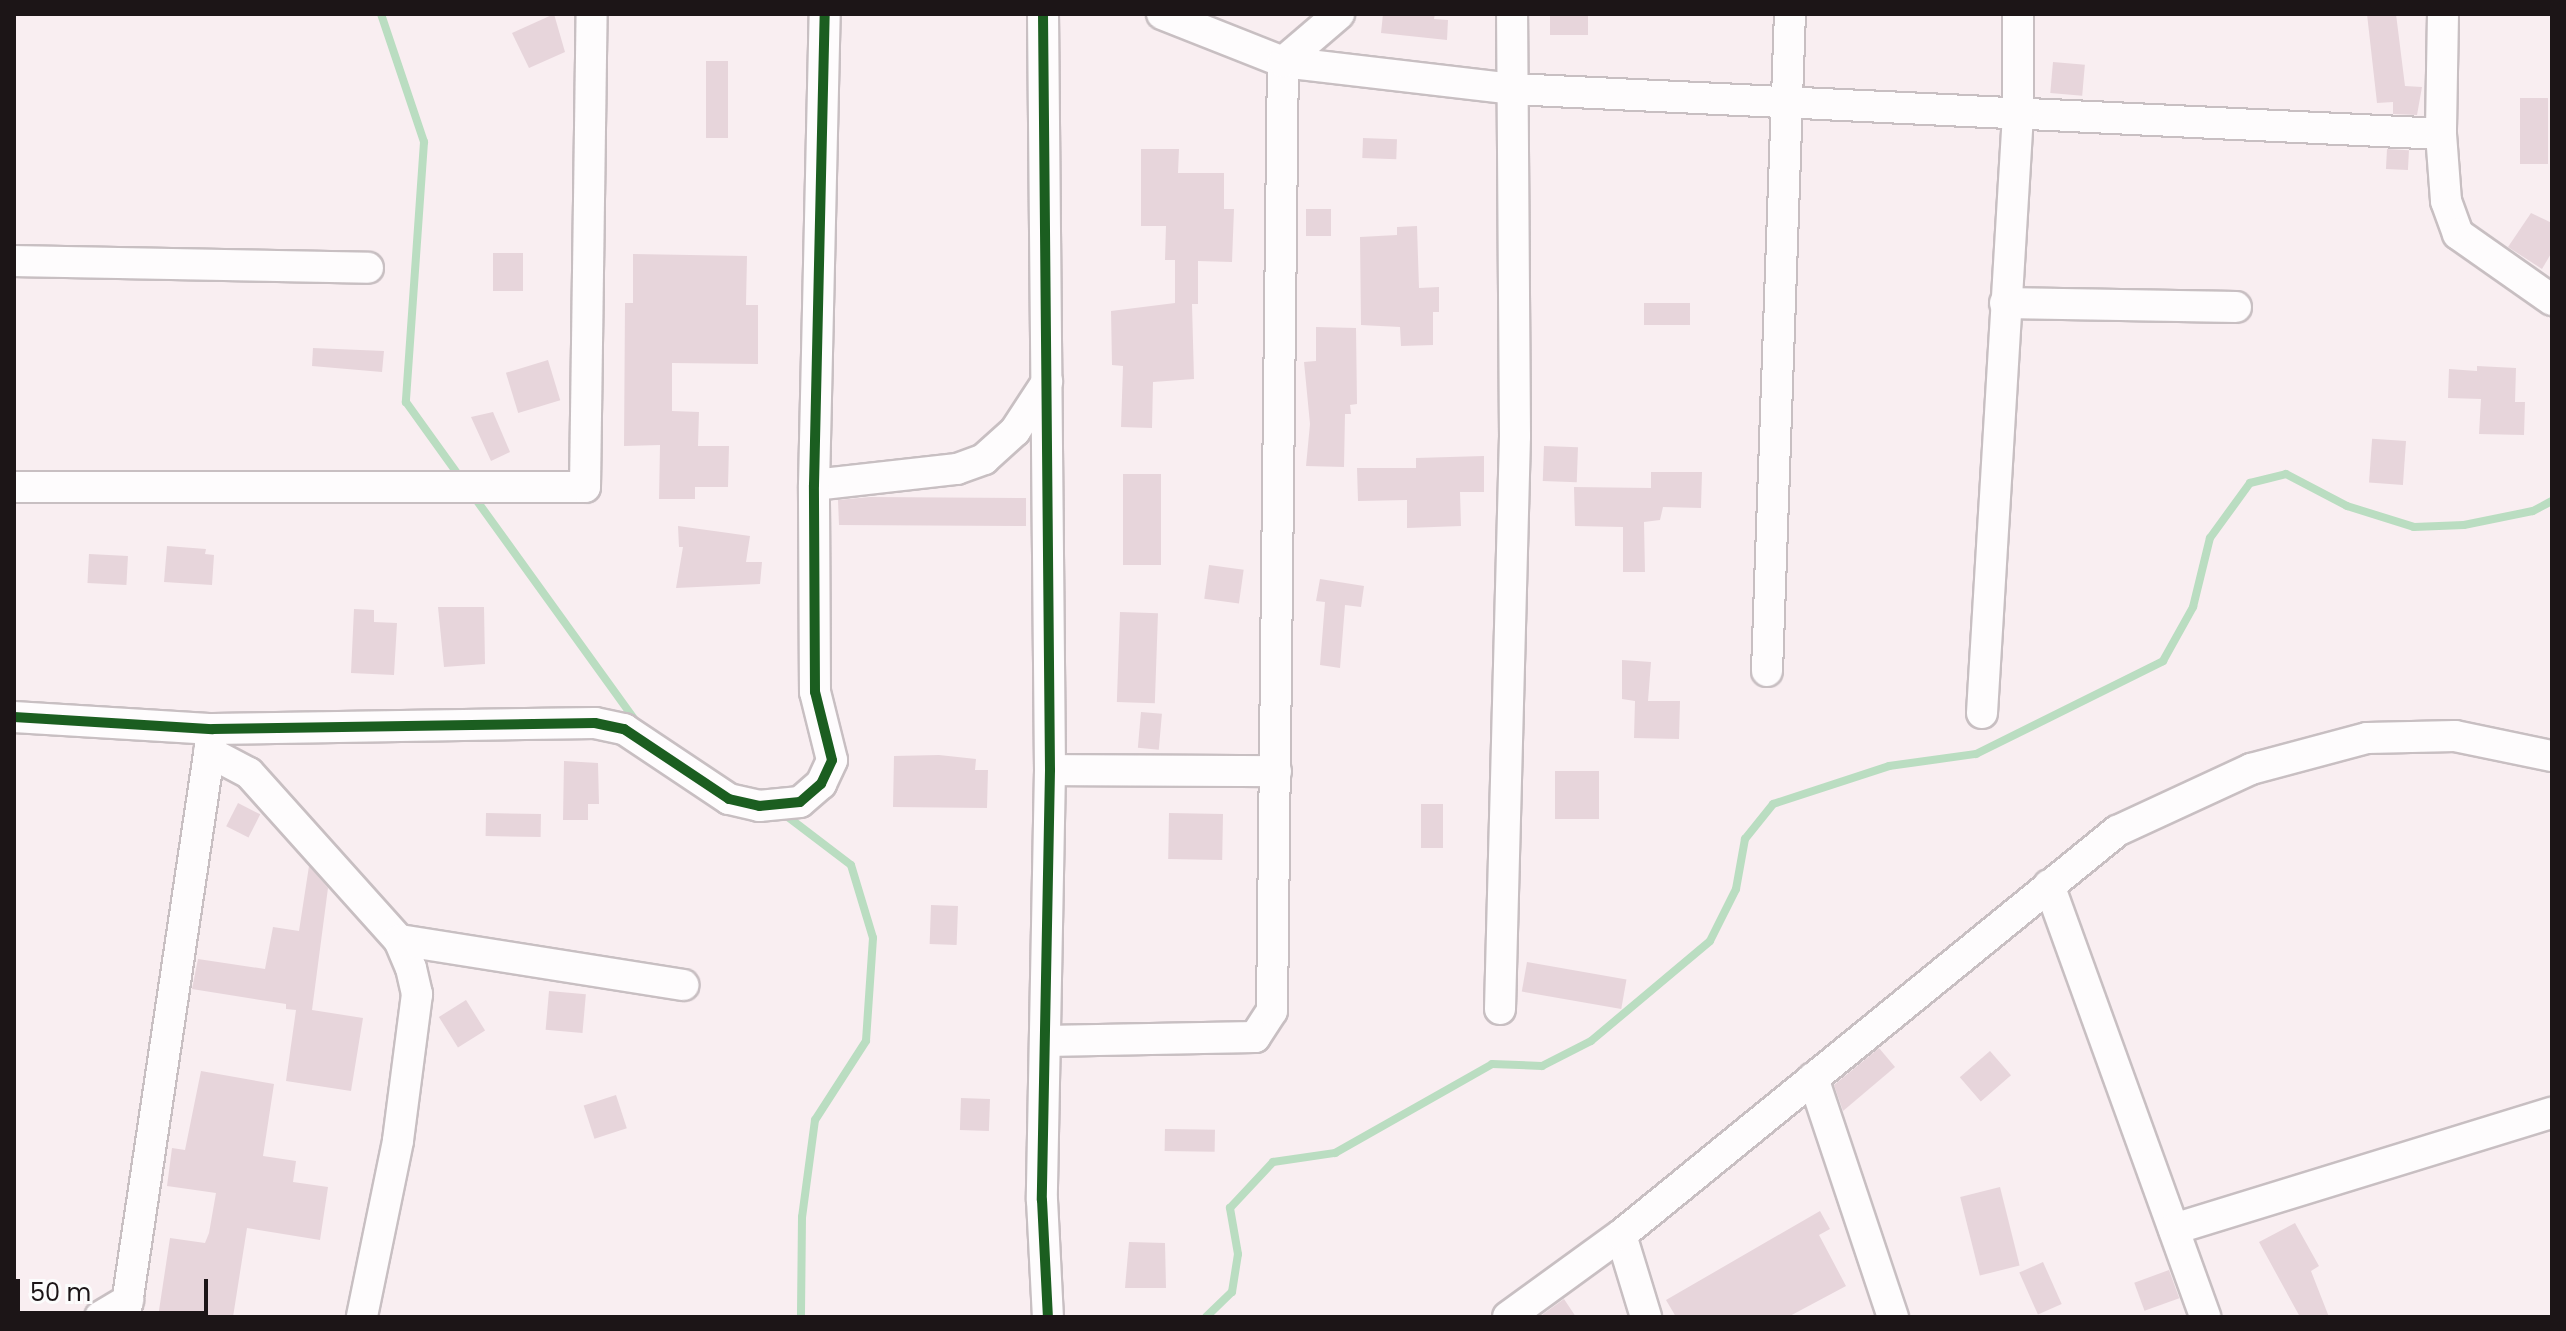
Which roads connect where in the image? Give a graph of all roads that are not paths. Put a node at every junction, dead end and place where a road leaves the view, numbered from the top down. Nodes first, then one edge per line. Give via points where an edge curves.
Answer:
1 (592, 14) edge
2 (825, 14) edge
3 (1043, 14) edge
4 (1162, 14) edge
5 (1339, 14) edge
6 (1512, 14) edge
7 (1790, 14) edge
8 (2018, 14) edge
9 (2443, 14) edge
10 (1283, 62) junction
11 (1512, 89) junction
12 (1790, 103) junction
13 (2018, 114) junction
14 (2441, 134) junction
15 (14, 261) edge
16 (368, 268) dead end
17 (2552, 300) edge
18 (2005, 303) junction
19 (2236, 307) dead end
20 (1047, 382) junction
21 (814, 485) junction
22 (14, 487) edge
23 (1767, 671) dead end
24 (1982, 713) dead end
25 (14, 717) edge
26 (211, 741) junction
27 (2552, 756) edge
28 (1050, 770) junction
29 (1276, 771) junction
30 (2049, 885) junction
31 (399, 940) junction
32 (683, 985) dead end
33 (1500, 1009) dead end
34 (1046, 1041) junction
35 (1813, 1078) junction
36 (2552, 1113) edge
37 (2174, 1229) junction
38 (1621, 1235) junction
39 (126, 1308) edge
40 (100, 1317) edge
41 (362, 1317) edge
42 (1048, 1317) edge
43 (1508, 1317) edge
44 (1646, 1317) edge
45 (1893, 1317) edge
46 (2205, 1317) edge

1 - 22 street via 585,487
2 - 21 street
3 - 20 street
4 - 10 street
5 - 10 street
6 - 11 street
7 - 12 street
8 - 13 street
9 - 14 street
10 - 11 street
10 - 29 street
11 - 12 street
11 - 33 street via 1515,436
12 - 13 street
12 - 23 street
13 - 14 street
13 - 18 street
14 - 17 street via 2446,201 2458,234
15 - 16 street
18 - 19 street
18 - 24 street
20 - 21 street via 1015,431 984,459 957,469
20 - 28 street
21 - 26 street via 815,692 832,760 821,784 800,802 759,806 729,799 611,725
25 - 26 street
26 - 31 street via 249,773
26 - 39 street
27 - 30 street via 2455,736 2367,738 2251,769 2148,815 2117,831
28 - 29 street
28 - 34 street
29 - 34 street via 1272,1011 1267,1025 1255,1037
30 - 35 street
30 - 37 street
31 - 32 street
31 - 41 street via 417,994 398,1141
34 - 42 street via 1042,1200
35 - 38 street
35 - 45 street
36 - 37 street
37 - 46 street
38 - 43 street
38 - 44 street
39 - 40 street

